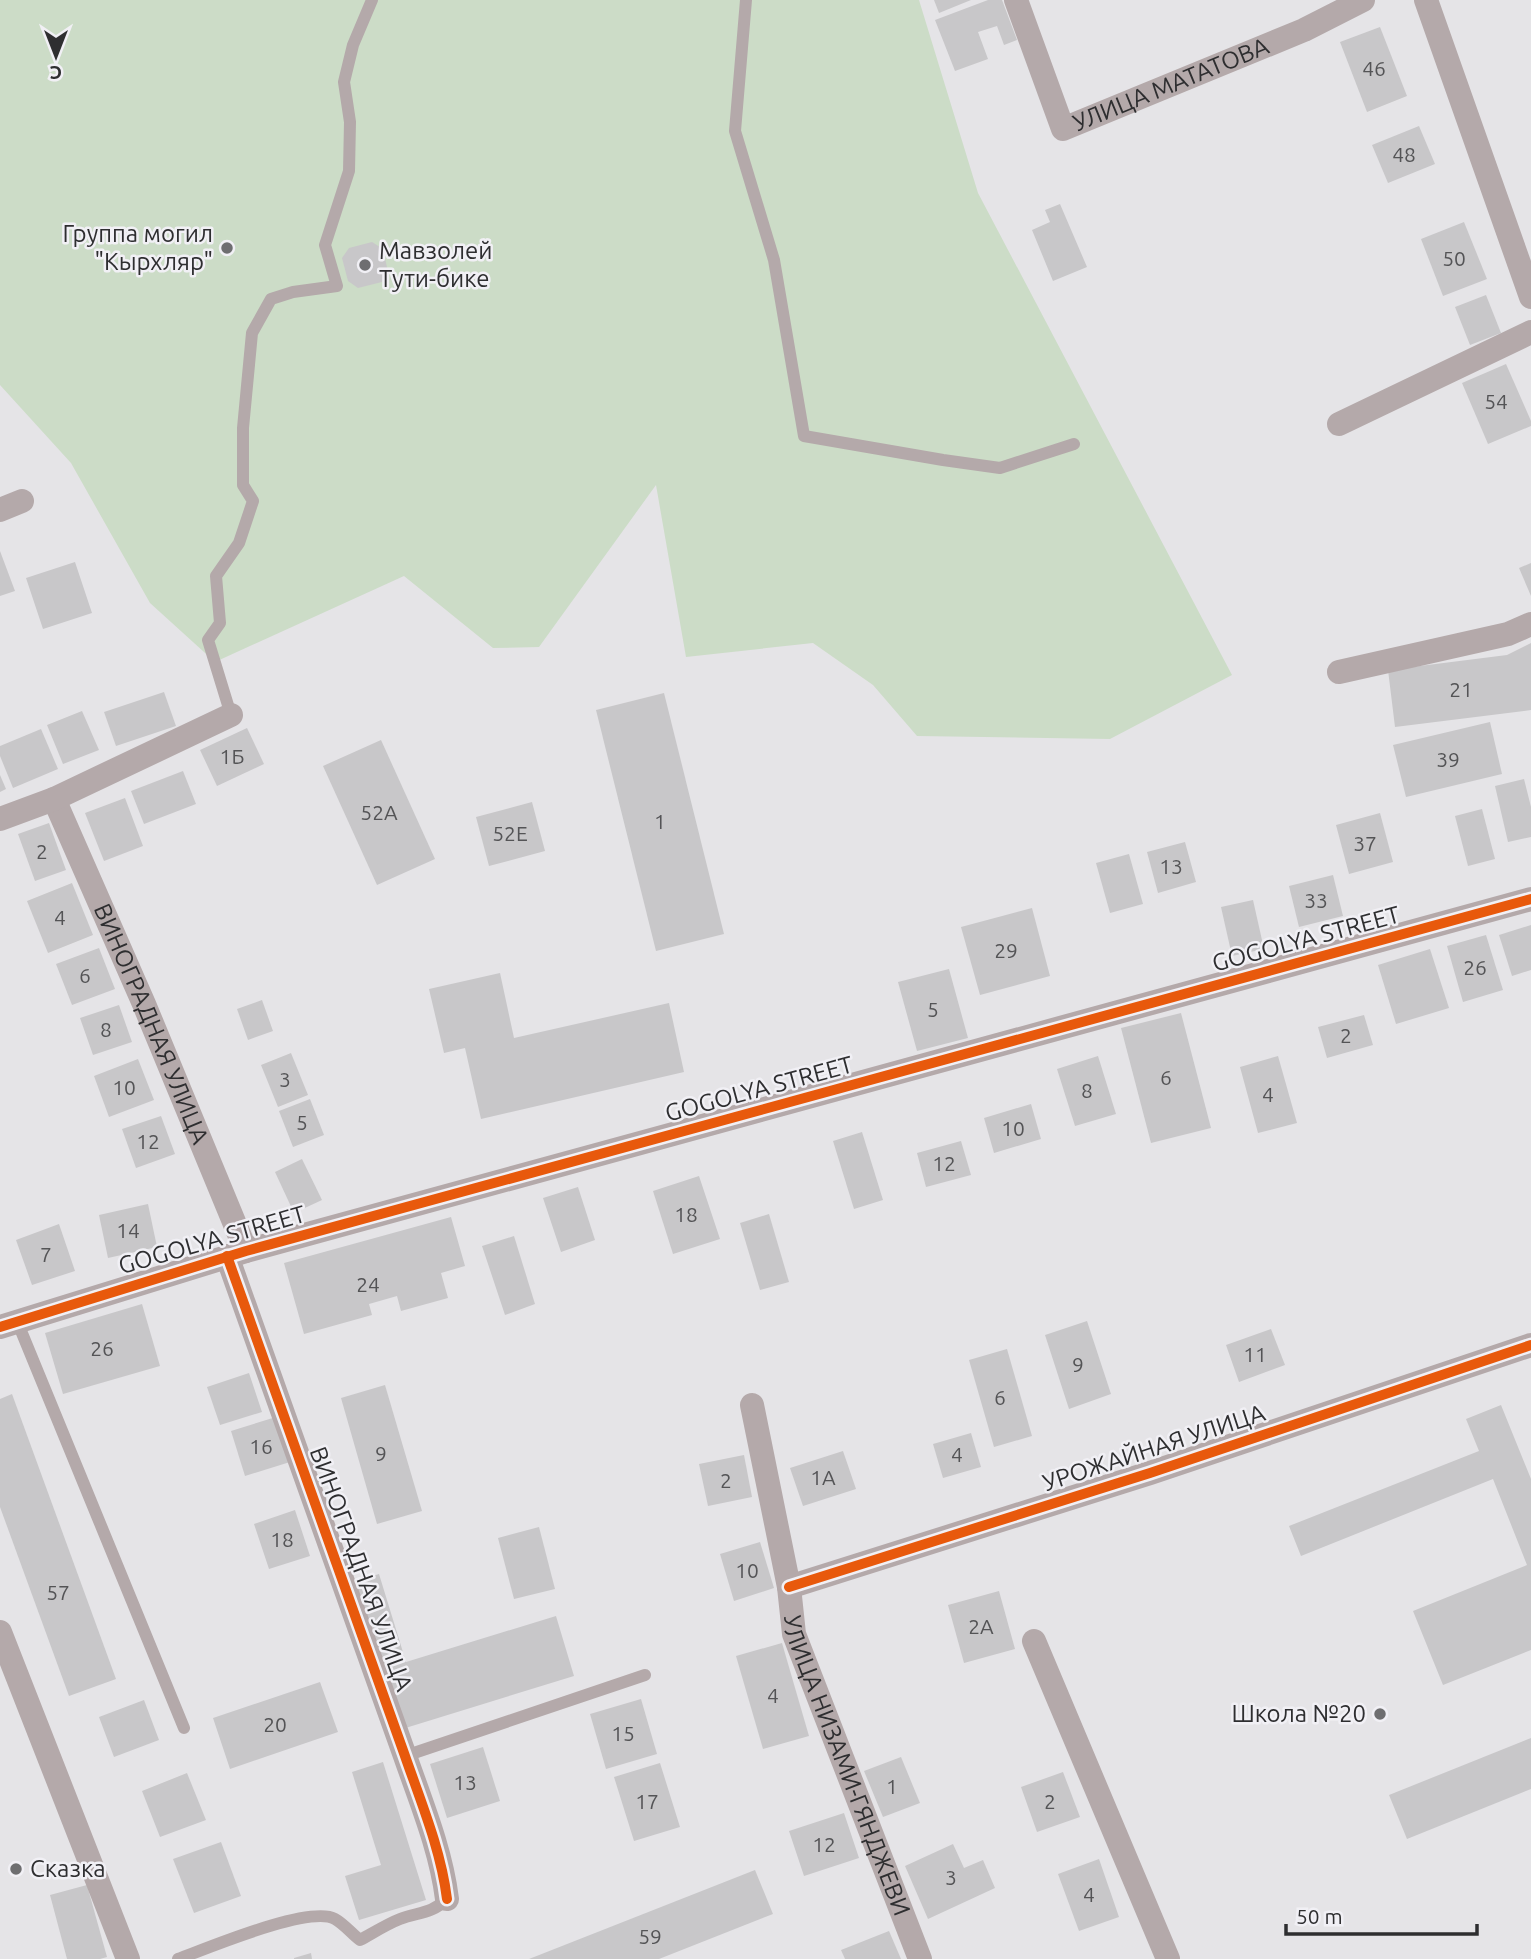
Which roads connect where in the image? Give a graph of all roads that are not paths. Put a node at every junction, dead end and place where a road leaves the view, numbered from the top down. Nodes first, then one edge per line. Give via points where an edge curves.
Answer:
1 (372, 0) edge
2 (746, 0) edge
3 (1016, 0) edge
4 (1363, 0) edge
5 (1426, 0) edge
6 (1531, 297) edge
7 (1531, 332) edge
8 (1339, 424) dead end
9 (1074, 444) dead end
10 (1531, 624) edge
11 (1339, 672) dead end
12 (231, 715) joint
13 (54, 799) junction
14 (0, 819) edge
15 (1531, 899) edge
16 (237, 1253) junction
17 (8, 1324) edge
18 (1531, 1345) edge
19 (752, 1405) dead end
20 (789, 1587) junction
21 (0, 1632) edge
22 (1034, 1641) dead end
23 (645, 1675) dead end
24 (184, 1728) dead end
25 (405, 1756) junction
26 (447, 1899) joint
27 (128, 1959) edge
28 (178, 1959) edge
29 (920, 1959) edge
30 (1168, 1959) edge

1 - 12 lane via 344,82 350,122 349,171 325,245 337,286 271,299 252,333 243,485 253,502 239,543 216,576 220,623 208,640
2 - 9 lane via 735,131 774,260 804,436 1000,468
3 - 4 street, УЛИЦА МАТАТОВА via 1063,129 1304,30
5 - 6 street
7 - 8 street
10 - 11 street via 1508,634
12 - 13 street
13 - 14 street
13 - 16 street, ВИНОГРАДНАЯ УЛИЦА via 144,1004
15 - 16 street, GOGOLYA STREET
16 - 17 street, GOGOLYA STREET
16 - 25 street, ВИНОГРАДНАЯ УЛИЦА
17 - 24 lane
18 - 20 street, УРОЖАЙНАЯ УЛИЦА
19 - 20 street, УЛИЦА НИЗАМИ-ГЯНДЖЕВИ
20 - 29 street, УЛИЦА НИЗАМИ-ГЯНДЖЕВИ via 794,1634
21 - 27 street
22 - 30 street
23 - 25 lane
25 - 26 street, ВИНОГРАДНАЯ УЛИЦА
26 - 28 lane via 438,1908 401,1919 360,1940 334,1918 308,1917

